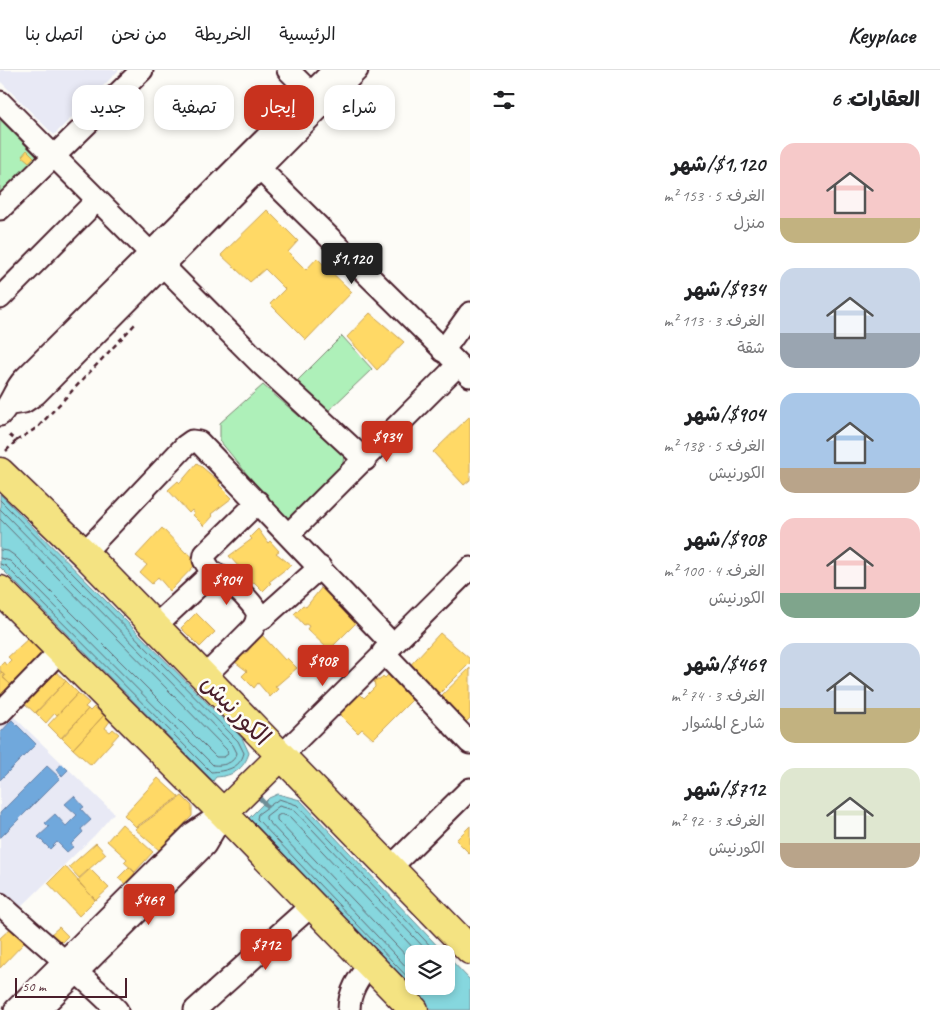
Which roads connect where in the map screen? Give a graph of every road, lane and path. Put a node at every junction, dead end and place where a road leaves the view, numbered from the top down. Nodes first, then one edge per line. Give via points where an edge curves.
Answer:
1 (142, 70) edge
2 (288, 70) edge
3 (334, 70) edge
4 (358, 70) edge
5 (304, 85) edge
6 (314, 89) edge
7 (0, 102) edge
8 (276, 130) edge
9 (54, 157) junction
10 (259, 168) junction
11 (97, 200) junction
12 (0, 210) edge
13 (156, 260) junction
14 (0, 298) edge
15 (470, 313) edge
16 (137, 322) dead end
17 (457, 364) edge
18 (6, 417) edge
19 (16, 441) junction
20 (365, 460) junction
21 (2, 463) edge
22 (258, 502) junction
23 (289, 534) junction
24 (84, 553) junction
25 (320, 567) junction
26 (470, 568) edge
27 (212, 573) junction
28 (0, 590) edge
29 (257, 618) junction
30 (155, 626) junction
31 (387, 648) junction
32 (61, 650) junction
33 (204, 677) junction
34 (0, 713) edge
35 (470, 743) edge
36 (275, 762) junction
37 (470, 789) edge
38 (229, 808) junction
39 (391, 867) junction
40 (0, 904) edge
41 (313, 904) junction
42 (470, 950) edge
43 (370, 964) junction
44 (71, 967) junction
45 (15, 1010) edge
46 (39, 1010) edge
47 (117, 1010) edge
48 (194, 1010) edge
49 (349, 1010) edge
50 (414, 1010) edge

1 - 9 street
2 - 5 street
3 - 6 street
4 - 10 street
7 - 9 street
8 - 13 street
9 - 11 street
9 - 12 street
10 - 13 street
10 - 17 street
11 - 13 street
11 - 14 street
13 - 18 street via 18,385
13 - 20 street via 261,364
15 - 17 street
16 - 19 path via 38,427
17 - 20 street
18 - 19 path
19 - 21 path
20 - 23 street
21 - 24 main road, الكورنيش
22 - 23 street
22 - 24 street via 205,447 192,441
22 - 27 street via 205,554 204,560
23 - 25 street
24 - 30 main road, الكورنيش
25 - 29 street via 263,618
25 - 31 street
26 - 31 street
27 - 29 street via 222,575 255,609
27 - 30 street
28 - 32 main road
29 - 33 street via 253,628
30 - 33 main road, الكورنيش
31 - 35 street
31 - 36 street
32 - 34 street
32 - 38 main road
33 - 36 main road, الكورنيش
36 - 38 main road
36 - 39 main road, الكورنيش
37 - 39 street
38 - 41 main road
38 - 44 street via 193,833
39 - 42 main road, الكورنيش
40 - 44 street
41 - 43 main road
41 - 48 street
43 - 49 street via 354,985
43 - 50 main road
44 - 45 street
44 - 46 street
44 - 47 street

